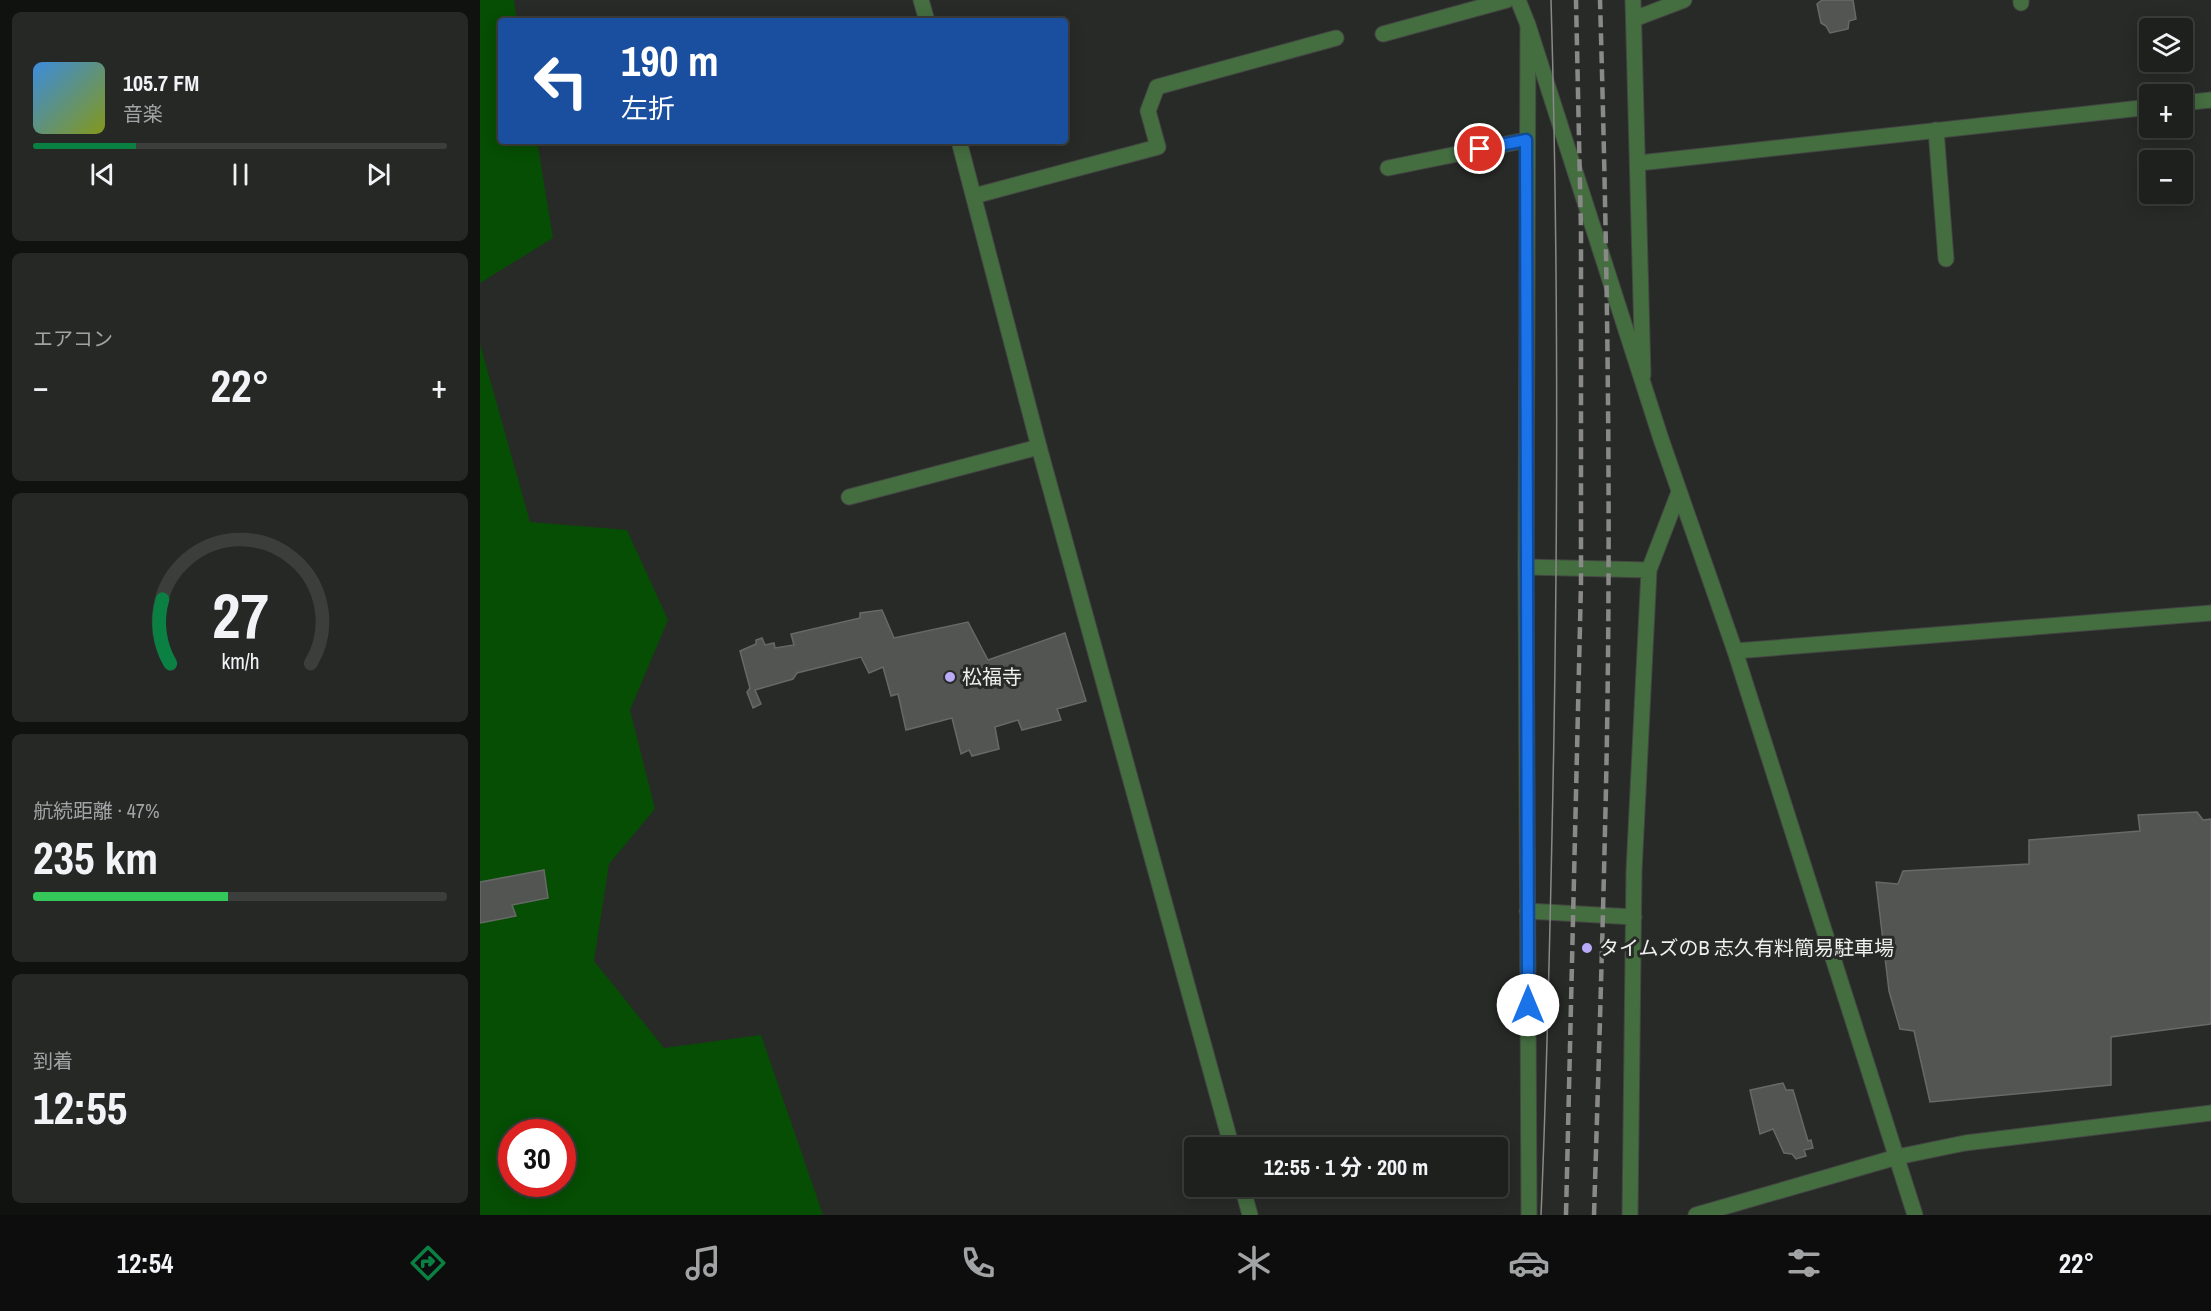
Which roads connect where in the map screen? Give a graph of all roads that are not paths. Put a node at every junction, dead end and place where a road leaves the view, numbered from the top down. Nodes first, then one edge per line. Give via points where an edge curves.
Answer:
1 (921, 0) edge
2 (1507, 0) edge
3 (1518, 0) edge
4 (1633, 0) edge
5 (1684, 0) edge
6 (926, 18) edge
7 (1634, 19) junction
8 (1528, 25) junction
9 (1383, 34) dead end
10 (1336, 38) dead end
11 (2211, 100) edge
12 (2193, 102) edge
13 (2139, 108) edge
14 (1936, 130) junction
15 (1526, 140) junction
16 (960, 144) edge
17 (1639, 163) junction
18 (1388, 168) dead end
19 (975, 196) junction
20 (1946, 259) dead end
21 (1643, 385) junction
22 (1039, 447) junction
23 (1679, 492) junction
24 (849, 497) dead end
25 (1526, 567) junction
26 (1649, 570) junction
27 (2211, 613) edge
28 (1735, 651) junction
29 (1527, 911) junction
30 (1634, 917) junction
31 (2211, 1113) edge
32 (1229, 1137) edge
33 (1897, 1157) junction
34 (1245, 1197) edge
35 (1250, 1215) edge
36 (1529, 1215) edge
37 (1630, 1215) edge
38 (1696, 1215) edge
39 (1915, 1215) edge

1 - 6 street
2 - 9 street
3 - 8 street
4 - 7 street
5 - 7 street
7 - 17 street
8 - 15 street
8 - 21 street
10 - 19 street via 1157,87 1148,111 1158,147
11 - 12 street
13 - 14 street
14 - 17 street
14 - 20 street
15 - 18 street
15 - 25 street
16 - 19 street
17 - 21 street
19 - 22 street
21 - 23 street
22 - 24 street
22 - 32 street
23 - 26 street
23 - 28 street
25 - 26 street
25 - 29 street
26 - 30 street
27 - 28 street
28 - 33 street
29 - 30 street
29 - 36 street
30 - 37 street
31 - 33 street via 1965,1143
33 - 38 street
33 - 39 street
34 - 35 street

